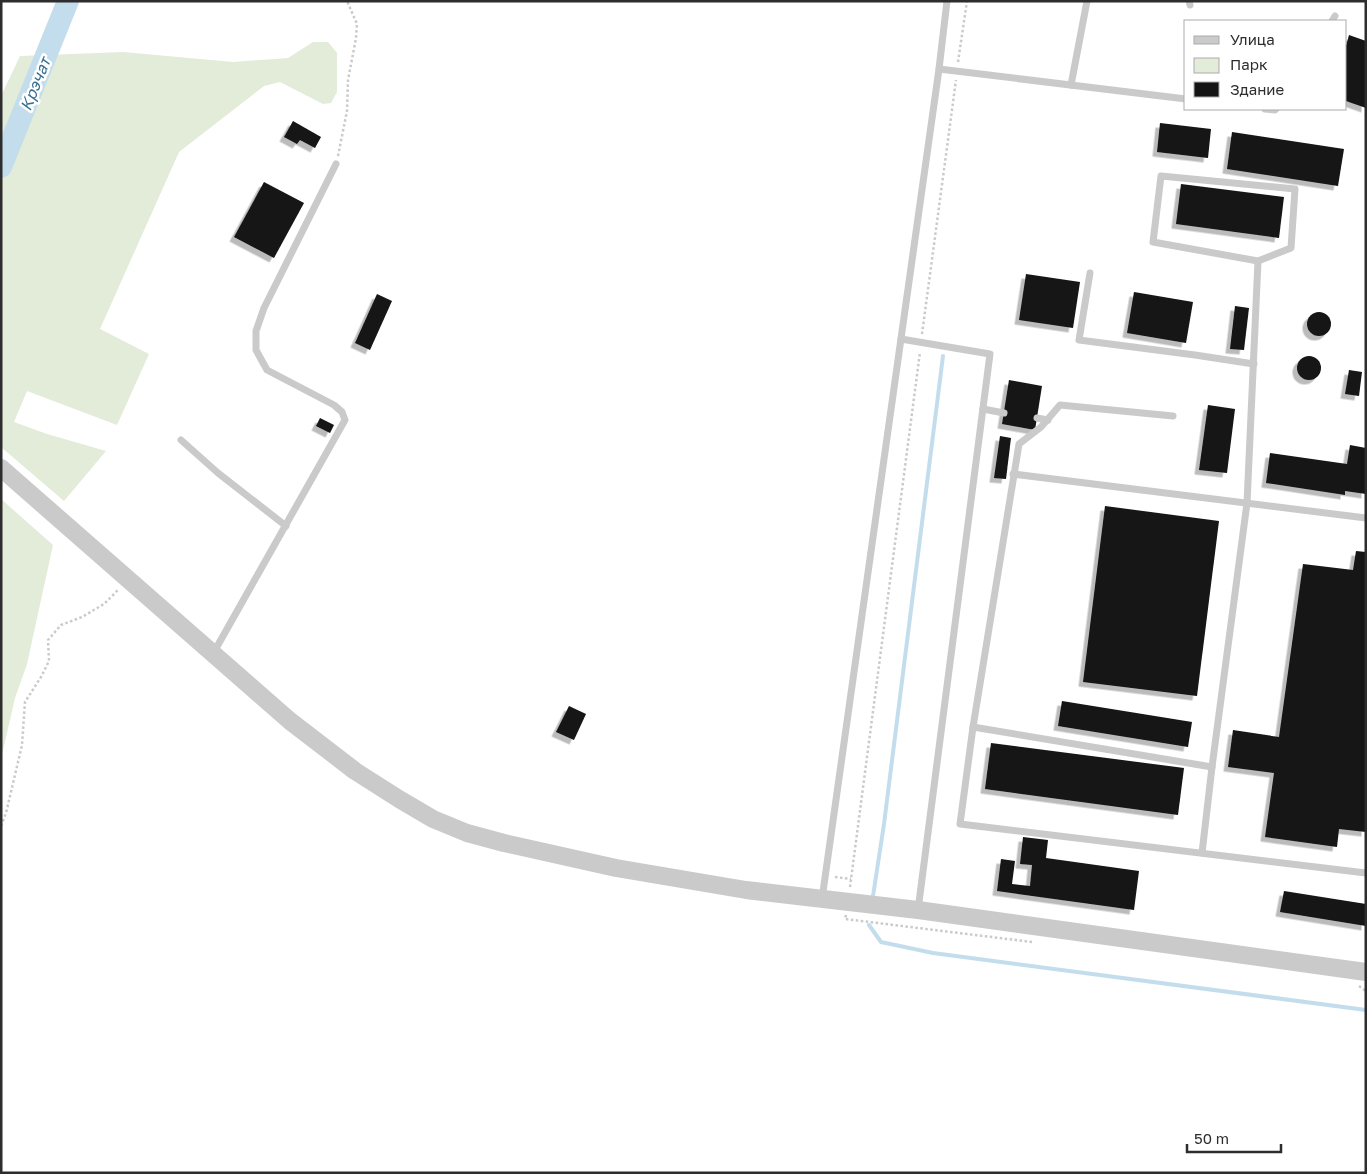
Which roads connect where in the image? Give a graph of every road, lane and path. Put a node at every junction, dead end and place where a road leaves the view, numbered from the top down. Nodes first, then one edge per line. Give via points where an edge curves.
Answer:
1 (348, 1) edge
2 (947, 1) edge
3 (966, 1) edge
4 (1087, 1) edge
5 (939, 69) junction
6 (957, 71) junction
7 (1071, 85) junction
8 (1184, 99) edge
9 (336, 164) joint
10 (1258, 261) junction
11 (1090, 273) dead end
12 (900, 339) junction
13 (921, 342) junction
14 (1254, 364) junction
15 (982, 409) junction
16 (1004, 413) dead end
17 (1173, 416) dead end
18 (1037, 418) dead end
19 (1048, 420) junction
20 (181, 440) dead end
21 (1, 468) edge
22 (1013, 474) junction
23 (1247, 503) junction
24 (1366, 518) edge
25 (286, 526) junction
26 (128, 578) junction
27 (213, 653) junction
28 (972, 727) junction
29 (1212, 767) junction
30 (1, 826) edge
31 (1202, 853) junction
32 (1366, 874) edge
33 (826, 876) junction
34 (822, 899) junction
35 (918, 910) junction
36 (1366, 972) edge

1 - 9 path via 357,24 356,38 348,80 347,111
2 - 5 lane
3 - 6 path
4 - 7 lane
5 - 6 lane
5 - 12 lane
6 - 7 lane
6 - 13 path
7 - 8 lane
9 - 25 lane via 264,308 256,331 256,350 267,370 334,405 345,420
10 - 10 lane via 1152,242 1161,176 1295,189 1290,248
10 - 14 lane
11 - 14 lane via 1079,340
12 - 13 lane
12 - 33 lane
13 - 15 lane via 990,354
13 - 33 path via 851,879
14 - 23 lane
15 - 16 lane
15 - 35 lane
17 - 19 lane via 1060,405
18 - 19 lane
19 - 22 lane via 1019,444
20 - 25 lane
21 - 26 street
22 - 23 lane
22 - 28 lane
23 - 24 lane
23 - 29 lane
25 - 27 lane
26 - 27 street
26 - 30 path via 104,604 61,625 48,640 49,662 25,702 22,746
27 - 34 street via 290,721 356,771 433,819 504,843 616,868
28 - 29 lane
28 - 31 lane via 960,824
29 - 31 lane
31 - 32 lane
33 - 34 lane
34 - 35 street
35 - 36 street

